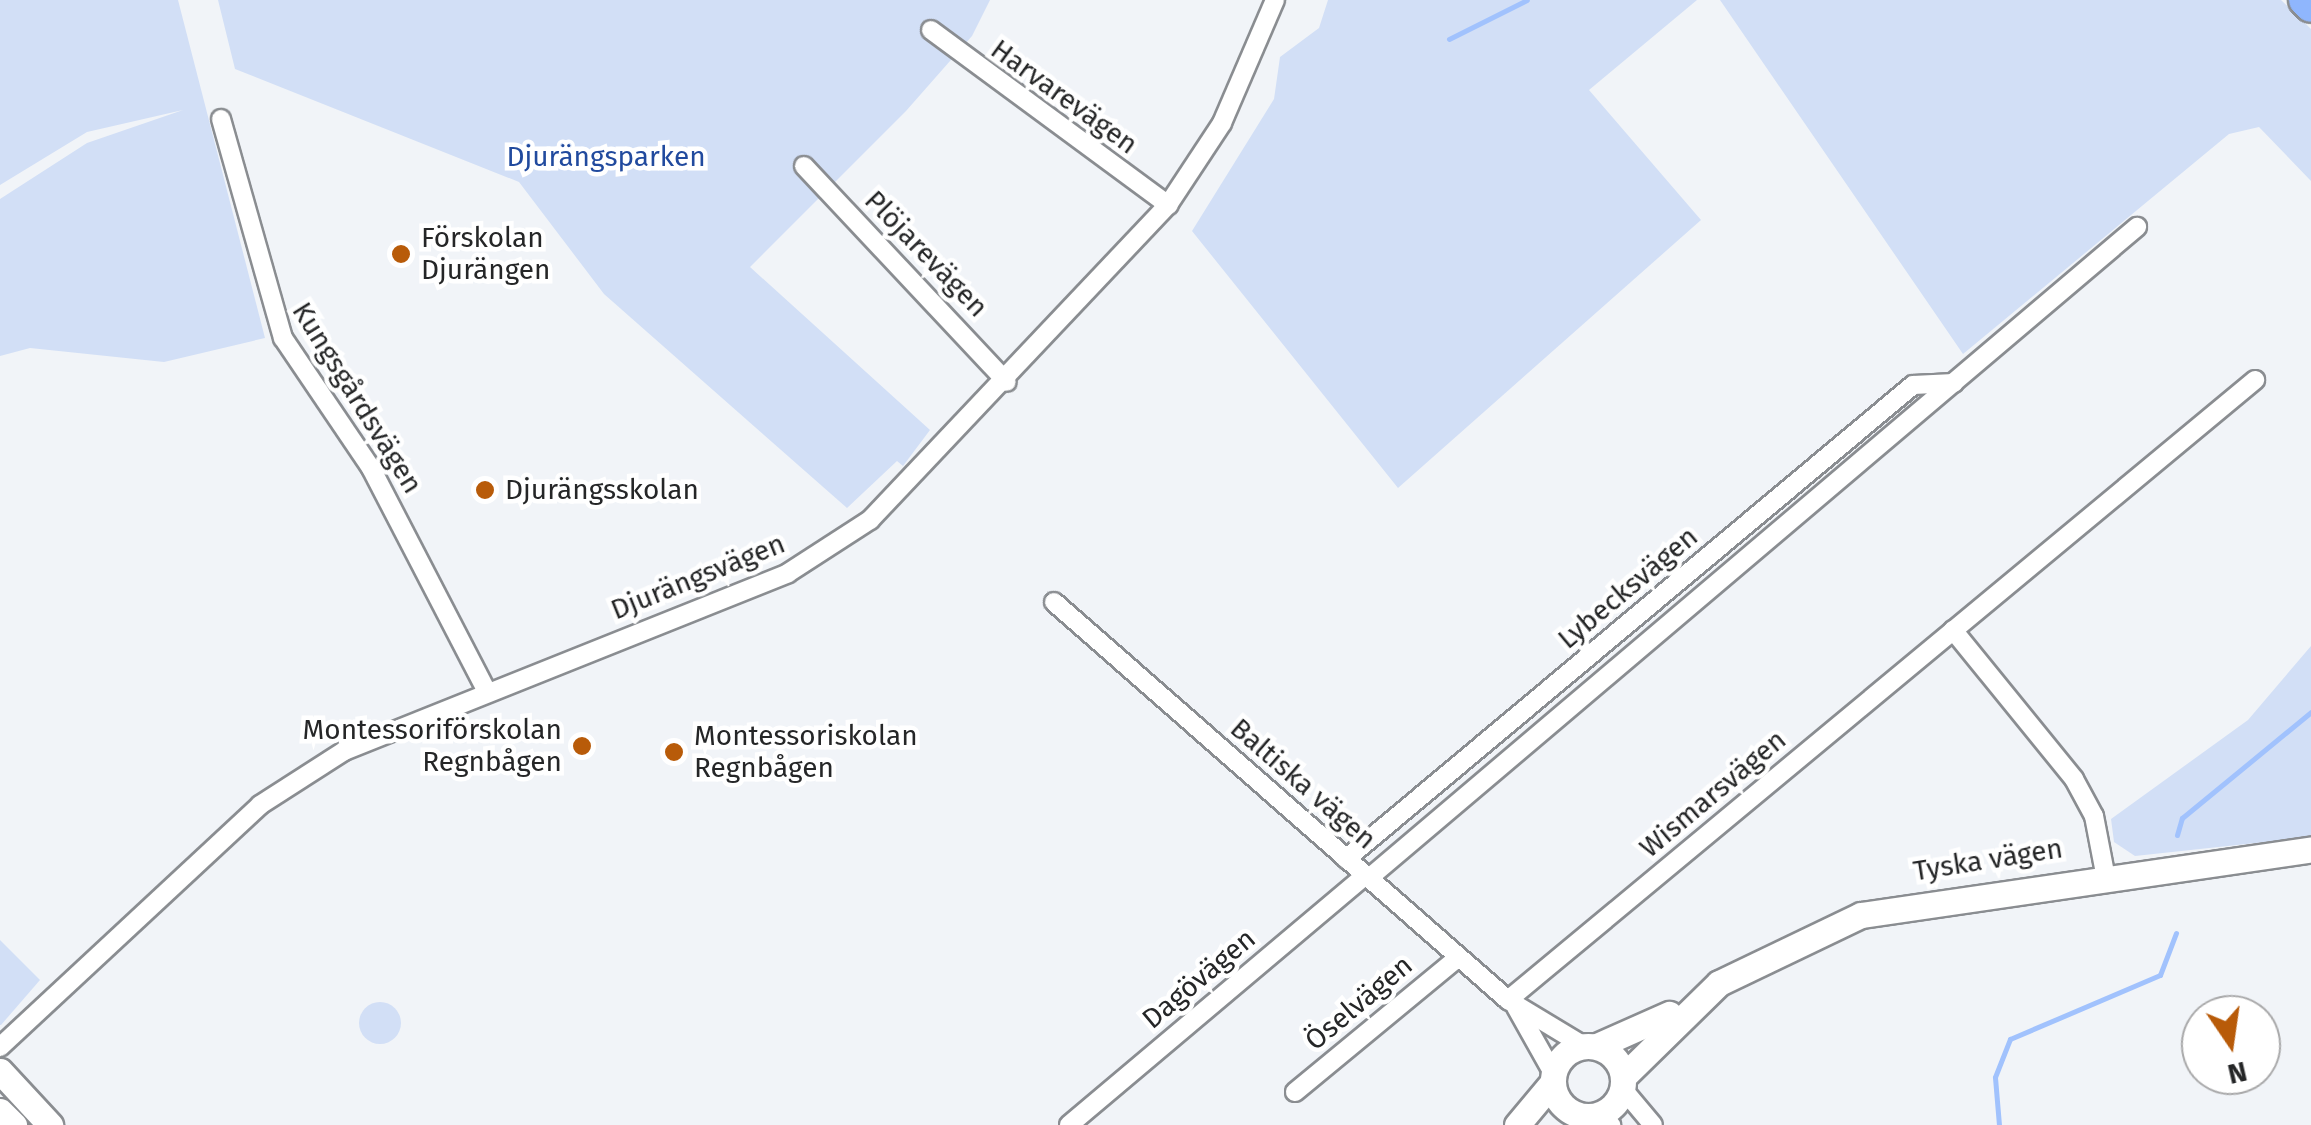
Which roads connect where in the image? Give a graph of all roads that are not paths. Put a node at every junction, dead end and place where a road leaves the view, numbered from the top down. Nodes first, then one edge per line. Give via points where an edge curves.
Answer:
1 (1275, 0) edge
2 (2305, 0) edge
3 (2311, 6) edge
4 (931, 30) dead end
5 (220, 119) dead end
6 (804, 166) dead end
7 (1168, 205) junction
8 (2137, 227) dead end
9 (2255, 380) dead end
10 (1007, 382) junction
11 (1954, 383) junction
12 (1054, 602) dead end
13 (1954, 630) junction
14 (486, 690) junction
15 (2311, 849) edge
16 (1346, 859) junction
17 (2105, 873) junction
18 (1367, 877) junction
19 (1459, 957) junction
20 (1696, 1000) junction
21 (1512, 1003) junction
22 (1590, 1046) junction
23 (0, 1047) edge
24 (0, 1071) edge
25 (1553, 1077) junction
26 (1623, 1082) junction
27 (1295, 1092) dead end
28 (0, 1111) edge
29 (1594, 1119) edge
30 (14, 1125) edge
31 (50, 1125) edge
32 (1069, 1125) edge
33 (1518, 1125) edge
34 (1546, 1125) edge
35 (1653, 1125) edge

1 - 7 street, Djurängsvägen via 1222,123
2 - 3 highway
4 - 7 street, Harvarevägen
5 - 14 street, Kungsgårdsvägen via 283,338 371,468
6 - 10 street, Plöjarevägen
7 - 10 street, Djurängsvägen
8 - 11 street, Lybecksvägen
9 - 13 street, Wismarsvägen
10 - 14 street, Djurängsvägen via 870,520 788,574
11 - 16 street, Lybecksvägen via 1913,385
11 - 18 street, Lybecksvägen
12 - 16 street, Baltiska vägen
13 - 17 street via 2074,779 2094,816
13 - 21 street, Wismarsvägen
14 - 23 street, Djurängsvägen via 344,750 260,804
15 - 17 main road, Tyska vägen
16 - 18 street, Baltiska vägen
17 - 20 main road, Tyska vägen via 1860,915
18 - 19 street, Baltiska vägen
18 - 32 street, Dagövägen
19 - 21 street, Baltiska vägen
19 - 27 street, Öselvägen
20 - 22 main road, Tyska vägen
20 - 26 main road, Tyska vägen
21 - 22 street, Baltiska vägen
21 - 25 street, Baltiska vägen
22 - 25 main road, Tyska vägen
22 - 26 main road
24 - 31 main road
25 - 29 main road
25 - 33 main road
26 - 29 main road, Tyska vägen
26 - 35 street
28 - 30 main road
29 - 34 main road

